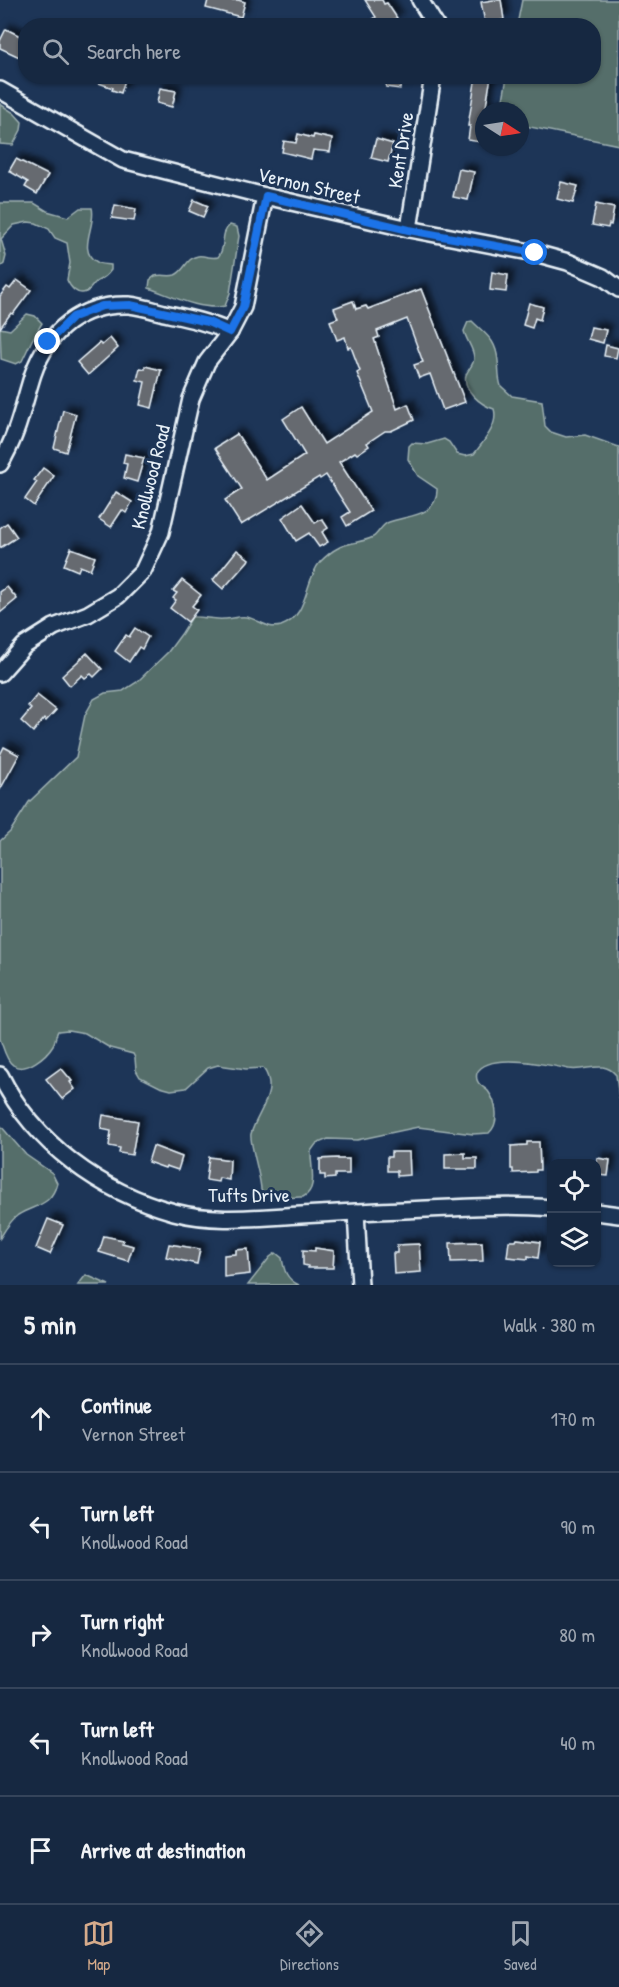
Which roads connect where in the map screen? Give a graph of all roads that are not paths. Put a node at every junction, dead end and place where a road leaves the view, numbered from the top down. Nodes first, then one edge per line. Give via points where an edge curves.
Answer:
1 (420, 0) edge
2 (431, 18) edge
3 (432, 84) edge
4 (0, 90) edge
5 (266, 196) junction
6 (409, 230) junction
7 (619, 289) edge
8 (230, 332) junction
9 (0, 464) edge
10 (0, 673) edge
11 (0, 1076) edge
12 (547, 1208) edge
13 (356, 1212) junction
14 (601, 1213) edge
15 (619, 1215) edge
16 (360, 1285) edge

1 - 2 street
3 - 6 street, Kent Drive
4 - 5 street, Vernon Street via 123,160
5 - 6 street, Vernon Street
5 - 8 street, Knollwood Road via 243,307
6 - 7 street, Vernon Street via 568,261
8 - 9 street via 208,322 130,305 102,306 73,317 48,342
8 - 10 street, Knollwood Road via 207,362 190,399 161,532 143,571 118,596 24,646
11 - 13 street, Tufts Drive via 9,1094 43,1137 79,1168 125,1195 176,1212 233,1219
12 - 13 street, Tufts Drive
13 - 16 street
14 - 15 street

